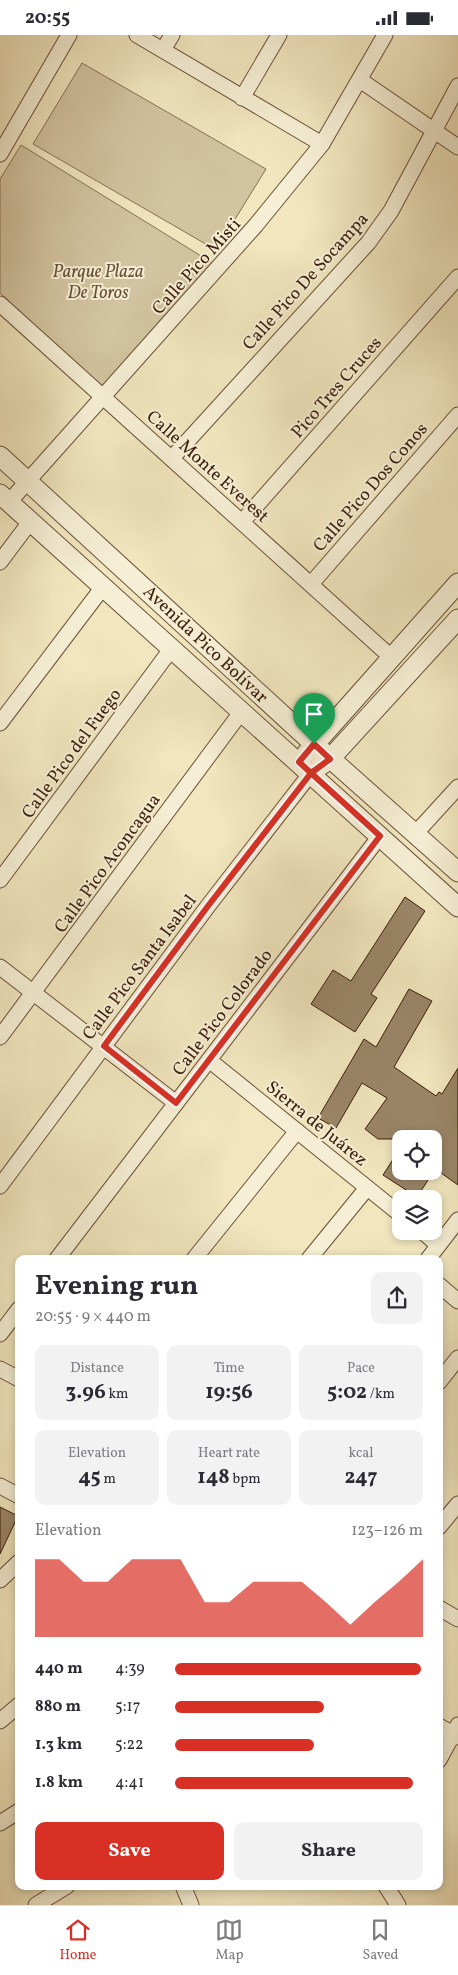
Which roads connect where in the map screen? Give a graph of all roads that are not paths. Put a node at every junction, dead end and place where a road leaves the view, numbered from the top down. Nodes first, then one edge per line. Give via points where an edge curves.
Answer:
1 (69, 35) edge
2 (137, 35) edge
3 (172, 35) edge
4 (278, 35) edge
5 (385, 35) edge
6 (163, 51) junction
7 (360, 80) junction
8 (458, 86) edge
9 (242, 98) junction
10 (434, 130) junction
11 (322, 144) junction
12 (458, 147) edge
13 (0, 153) edge
14 (458, 277) edge
15 (0, 304) edge
16 (103, 398) junction
17 (458, 415) edge
18 (0, 456) edge
19 (172, 458) junction
20 (28, 482) junction
21 (4, 498) edge
22 (242, 522) junction
23 (30, 523) junction
24 (0, 563) edge
25 (458, 583) edge
26 (311, 584) junction
27 (103, 587) junction
28 (458, 619) edge
29 (172, 648) junction
30 (391, 657) junction
31 (242, 711) junction
32 (0, 723) edge
33 (314, 744) junction
34 (330, 759) junction
35 (305, 767) junction
36 (458, 787) edge
37 (415, 834) junction
38 (380, 836) junction
39 (458, 872) edge
40 (0, 880) edge
41 (458, 907) edge
42 (0, 967) edge
43 (34, 993) junction
44 (0, 1037) edge
45 (104, 1046) junction
46 (209, 1060) junction
47 (176, 1103) junction
48 (297, 1131) junction
49 (0, 1186) edge
50 (367, 1188) junction
51 (392, 1208) edge
52 (458, 1220) edge
53 (432, 1240) edge
54 (438, 1245) junction
55 (60, 1255) edge
56 (197, 1255) edge
57 (313, 1255) edge
58 (431, 1255) edge
59 (443, 1288) edge
60 (458, 1301) edge
61 (15, 1314) edge
62 (0, 1334) edge
63 (458, 1358) edge
64 (0, 1369) edge
65 (15, 1377) edge
66 (443, 1377) edge
67 (0, 1486) edge
68 (15, 1494) edge
69 (458, 1504) edge
70 (443, 1522) edge
71 (15, 1567) edge
72 (0, 1579) edge
73 (443, 1610) edge
74 (458, 1619) edge
75 (15, 1708) edge
76 (0, 1721) edge
77 (443, 1727) edge
78 (456, 1732) edge
79 (443, 1753) edge
80 (15, 1814) edge
81 (0, 1823) edge
82 (60, 1890) edge
83 (185, 1890) edge
84 (389, 1890) edge
85 (36, 1905) edge
86 (191, 1905) edge
87 (398, 1905) edge

1 - 13 street
2 - 6 street
3 - 6 street
4 - 9 street
5 - 7 street, Calle Pico Misti
6 - 9 street
7 - 10 street
7 - 11 street, Calle Pico Misti
8 - 10 street, Calle Pico De Socampa
9 - 11 street
10 - 12 street
10 - 19 street, Calle Pico De Socampa via 391,211 368,243
11 - 16 street, Calle Pico Misti via 256,225
14 - 22 street, Pico Tres Cruces
15 - 16 street, Calle Monte Everest
16 - 19 street, Calle Monte Everest
16 - 20 street, Calle Pico Misti
17 - 26 street, Calle Pico Dos Conos
18 - 20 street, Avenida Pico Bolívar
19 - 22 street, Calle Monte Everest
20 - 21 street, Calle Pico Misti
20 - 33 street, Avenida Pico Bolívar
21 - 23 street, Avenida Pico Bolívar
22 - 26 street, Calle Monte Everest
23 - 24 street
23 - 27 street, Avenida Pico Bolívar
25 - 30 street
26 - 30 street, Calle Monte Everest
27 - 29 street, Avenida Pico Bolívar
27 - 32 street
28 - 34 street
29 - 31 street, Avenida Pico Bolívar
29 - 40 street, Calle Pico del Fuego
30 - 33 street
31 - 35 street, Avenida Pico Bolívar
31 - 43 street, Calle Pico Aconcagua
33 - 34 street, Avenida Pico Bolívar
33 - 35 street
34 - 35 street
34 - 37 street, Avenida Pico Bolívar
35 - 38 street, Avenida Pico Bolívar
35 - 45 street, Calle Pico Santa Isabel via 208,906
36 - 37 street
37 - 39 street, Avenida Pico Bolívar
38 - 41 street, Avenida Pico Bolívar
38 - 46 street, Calle Pico Colorado
42 - 43 street
43 - 44 street, Calle Pico Aconcagua
43 - 45 street
45 - 47 street
45 - 49 street, Calle Pico Santa Isabel
46 - 47 street, Calle Pico Colorado
46 - 48 street, Sierra de Juárez
47 - 55 street, Calle Pico Colorado
48 - 50 street, Sierra de Juárez
48 - 56 street
50 - 51 street, Sierra de Juárez
50 - 57 street
52 - 54 street
53 - 54 street
54 - 58 street
59 - 60 street
61 - 62 street
63 - 66 street
64 - 65 street
67 - 68 street
69 - 70 street
71 - 72 street
73 - 74 street
75 - 76 street
77 - 78 street
78 - 79 street
80 - 81 street
82 - 85 street
83 - 86 street
84 - 87 street

